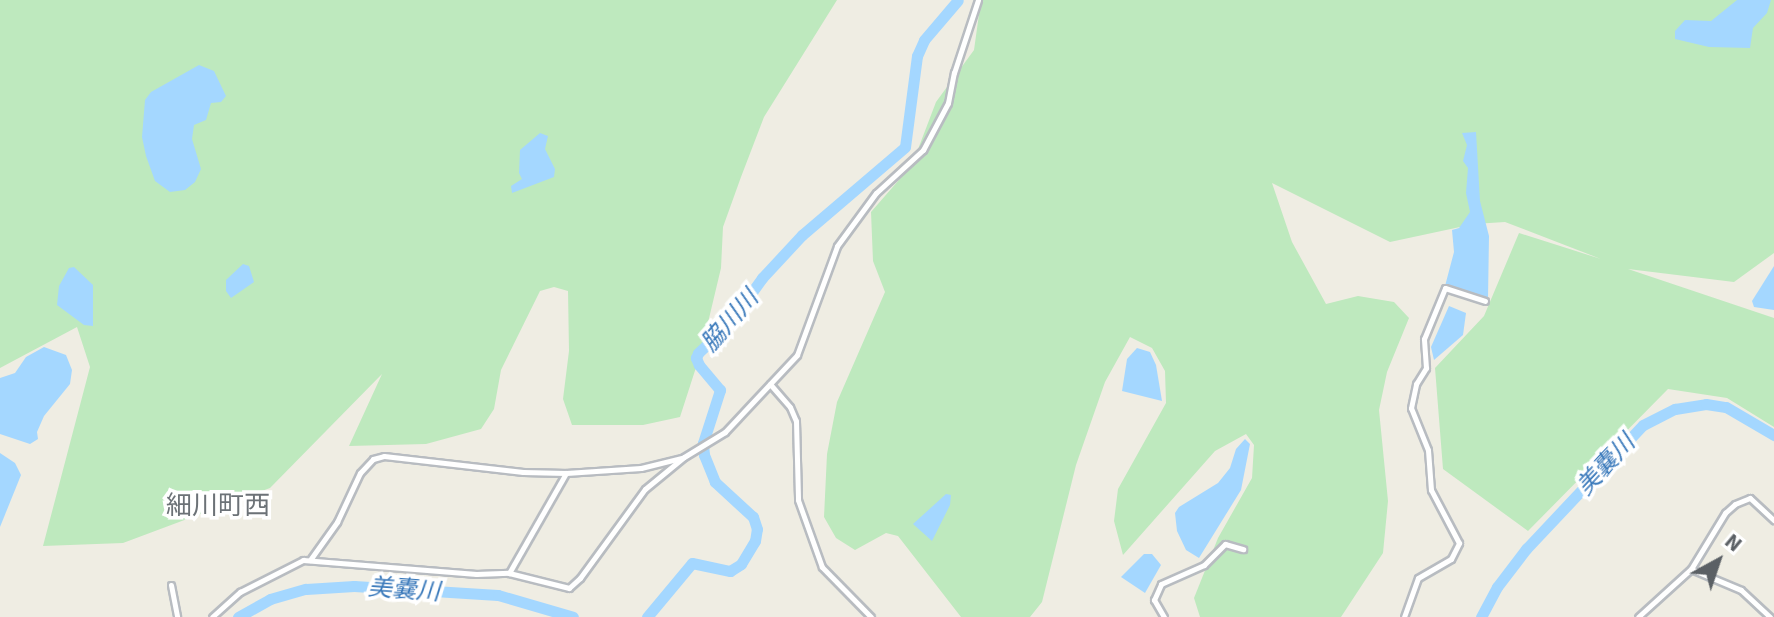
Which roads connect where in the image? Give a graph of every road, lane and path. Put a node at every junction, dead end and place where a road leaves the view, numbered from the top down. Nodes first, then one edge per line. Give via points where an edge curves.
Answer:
1 (978, 0) edge
2 (1485, 301) dead end
3 (770, 384) junction
4 (684, 457) junction
5 (566, 473) junction
6 (1774, 520) edge
7 (1243, 549) dead end
8 (310, 560) junction
9 (1691, 569) junction
10 (509, 573) junction
11 (171, 585) dead end
12 (177, 617) edge
13 (212, 617) edge
14 (871, 617) edge
15 (1164, 617) edge
16 (1404, 617) edge
17 (1638, 617) edge
18 (1770, 617) edge

1 - 3 street via 942,115 923,150 876,193 837,246 803,343
2 - 16 street via 1445,288 1424,339 1426,368 1411,408 1428,450 1431,490 1459,543 1451,559 1418,578
3 - 4 street via 718,436
3 - 14 street via 796,421 798,500 822,567
4 - 5 street via 641,468
4 - 10 street via 645,489 569,588
5 - 8 street via 396,454 373,459
5 - 10 street
6 - 9 street via 1750,498 1735,504
7 - 15 street via 1225,544 1204,565 1161,584 1154,600
8 - 10 street
8 - 13 street via 240,592
9 - 17 street
9 - 18 street via 1741,590
11 - 12 street

